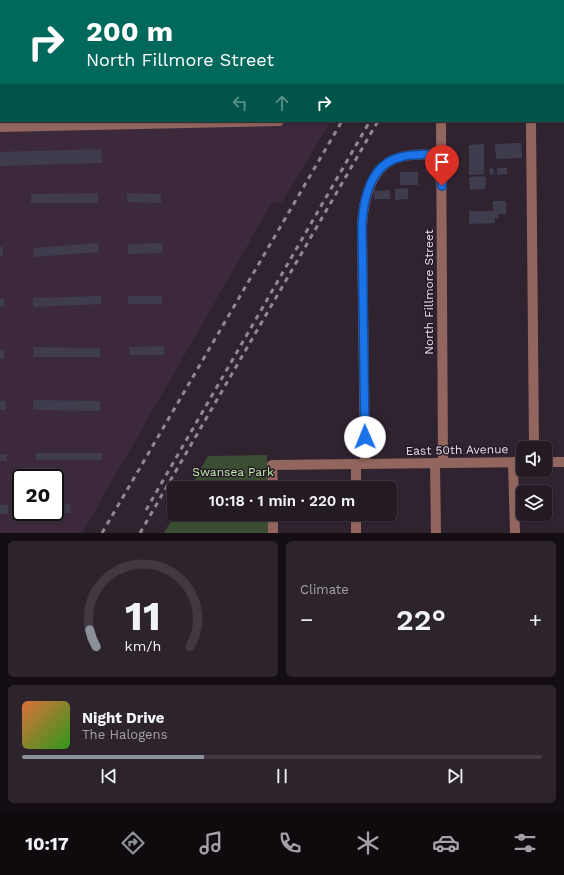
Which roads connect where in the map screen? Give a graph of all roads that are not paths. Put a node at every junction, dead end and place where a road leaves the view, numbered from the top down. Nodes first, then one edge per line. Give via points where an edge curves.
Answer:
1 (232, 122) edge
2 (441, 122) edge
3 (531, 122) edge
4 (0, 127) edge
5 (442, 155) junction
6 (534, 441) edge
7 (516, 462) edge
8 (552, 462) edge
9 (564, 462) edge
10 (439, 463) junction
11 (361, 464) junction
12 (517, 477) edge
13 (273, 481) edge
14 (357, 481) edge
15 (273, 521) edge
16 (356, 521) edge
17 (273, 533) edge
18 (356, 533) edge
19 (436, 533) edge
20 (514, 533) edge

1 - 4 street
2 - 5 street, North Fillmore Street
3 - 6 street
5 - 10 street, North Fillmore Street
5 - 11 street via 402,156 391,160 372,181 364,202
7 - 10 street, East 50th Avenue
8 - 9 street
10 - 11 street, East 50th Avenue
10 - 19 street, North Fillmore Street
11 - 13 street, East 50th Avenue via 272,465
11 - 14 street
12 - 20 street
15 - 17 street
16 - 18 street

